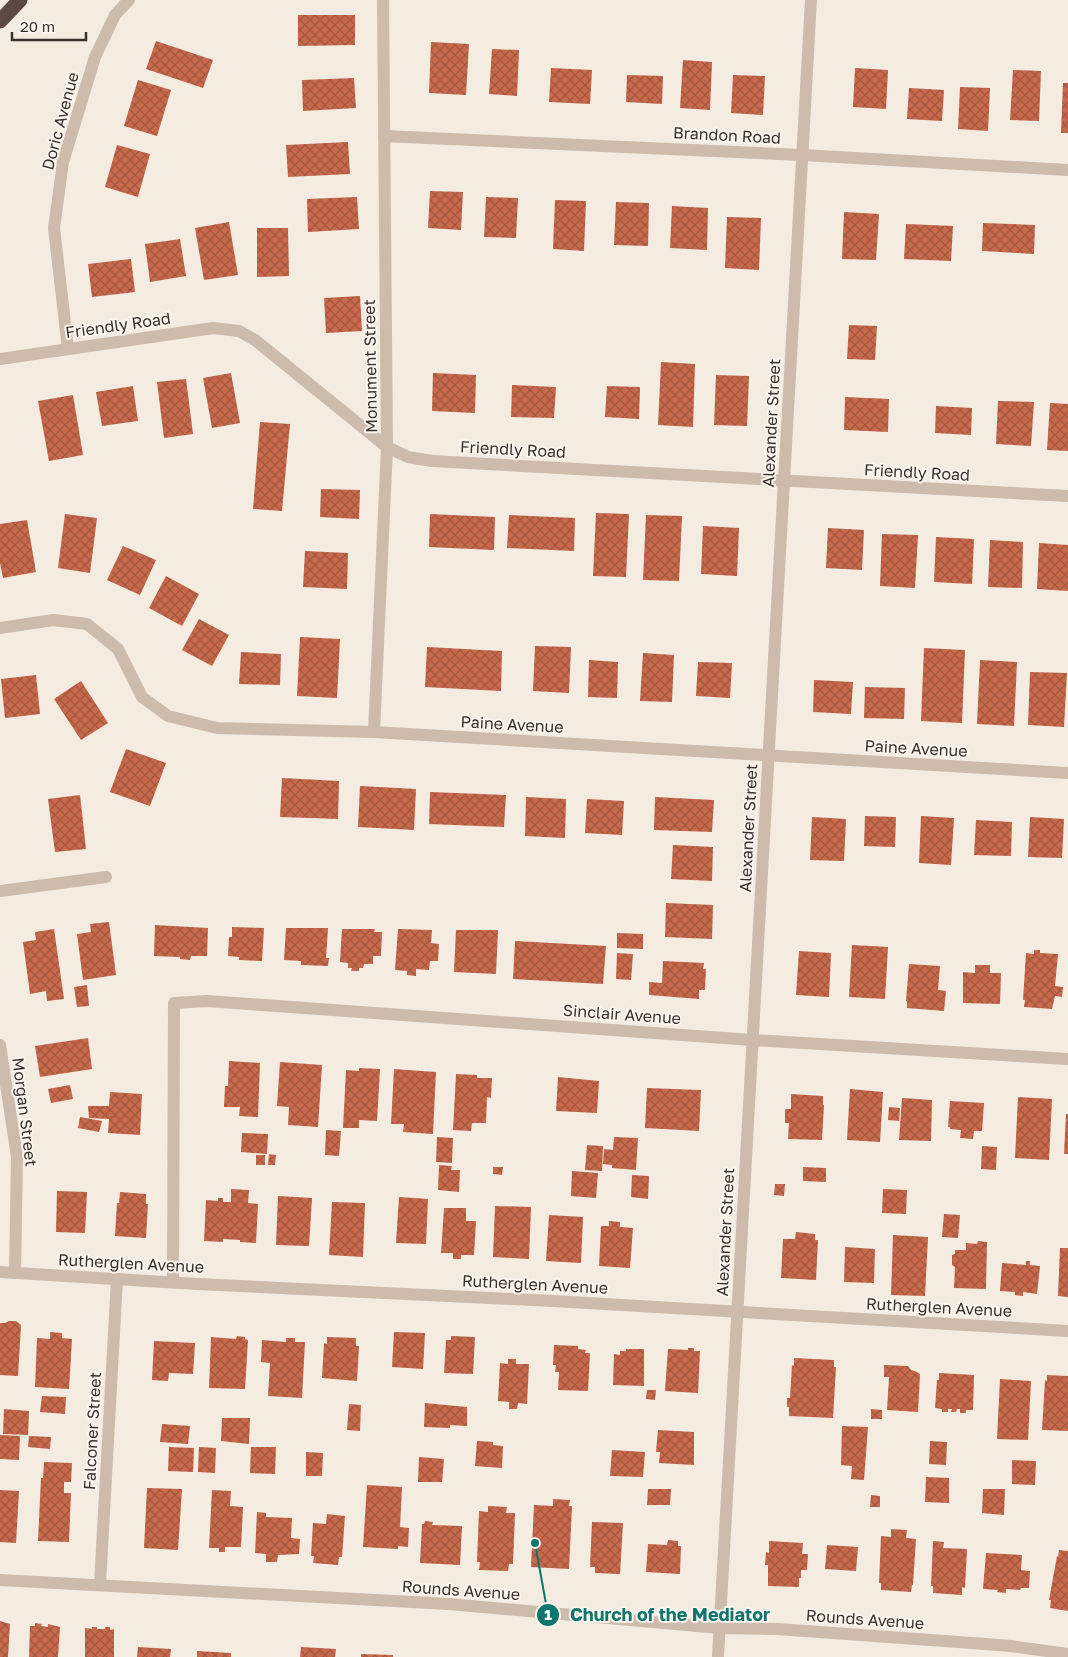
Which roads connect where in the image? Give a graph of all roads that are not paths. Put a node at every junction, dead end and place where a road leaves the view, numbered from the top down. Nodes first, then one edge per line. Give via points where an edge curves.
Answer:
1 (20, 0) edge
2 (129, 0) edge
3 (383, 0) edge
4 (810, 0) edge
5 (0, 21) edge
6 (384, 136) junction
7 (802, 155) junction
8 (1068, 170) edge
9 (68, 349) junction
10 (0, 359) edge
11 (388, 446) junction
12 (784, 481) junction
13 (1068, 496) edge
14 (0, 628) edge
15 (374, 732) junction
16 (768, 755) junction
17 (1068, 773) edge
18 (106, 878) dead end
19 (0, 890) edge
20 (752, 1040) junction
21 (0, 1045) edge
22 (1068, 1059) edge
23 (0, 1272) edge
24 (15, 1273) junction
25 (118, 1279) junction
26 (173, 1281) junction
27 (737, 1312) junction
28 (1068, 1331) edge
29 (0, 1580) edge
30 (100, 1584) junction
31 (720, 1628) junction
32 (1012, 1646) junction
33 (1068, 1654) edge
34 (718, 1657) edge
35 (1034, 1657) edge

1 - 5 highway
2 - 9 street, Doric Avenue via 115,15 95,57 63,162 54,228
3 - 6 street, Monument Street
4 - 7 street, Alexander Street
6 - 7 street, Brandon Road
6 - 11 street, Monument Street
7 - 8 street, Brandon Road
7 - 12 street, Alexander Street
9 - 10 street, Friendly Road
9 - 11 street, Friendly Road via 213,328 239,332 254,340
11 - 12 street, Friendly Road via 408,458 432,461
11 - 15 street, Monument Street
12 - 13 street, Friendly Road
12 - 16 street, Alexander Street
14 - 15 street, Paine Avenue via 53,620 87,624 118,649 142,696 168,716 189,722 217,728
15 - 16 street, Paine Avenue
16 - 17 street, Paine Avenue
16 - 20 street, Alexander Street
18 - 19 street
20 - 22 street, Sinclair Avenue
20 - 26 street, Sinclair Avenue via 207,1001 174,1003
20 - 27 street, Alexander Street
21 - 24 street, Morgan Street via 17,1158
23 - 24 street, Rutherglen Avenue
24 - 25 street, Rutherglen Avenue
25 - 26 street, Rutherglen Avenue
25 - 30 street, Falconer Street
26 - 27 street, Rutherglen Avenue
27 - 28 street, Rutherglen Avenue
27 - 31 street, Alexander Street
29 - 30 street, Rounds Avenue
30 - 31 street, Rounds Avenue via 449,1604
31 - 32 street, Rounds Avenue via 777,1629
31 - 34 street, Alexander Street
32 - 33 street, Rounds Avenue
32 - 35 street

